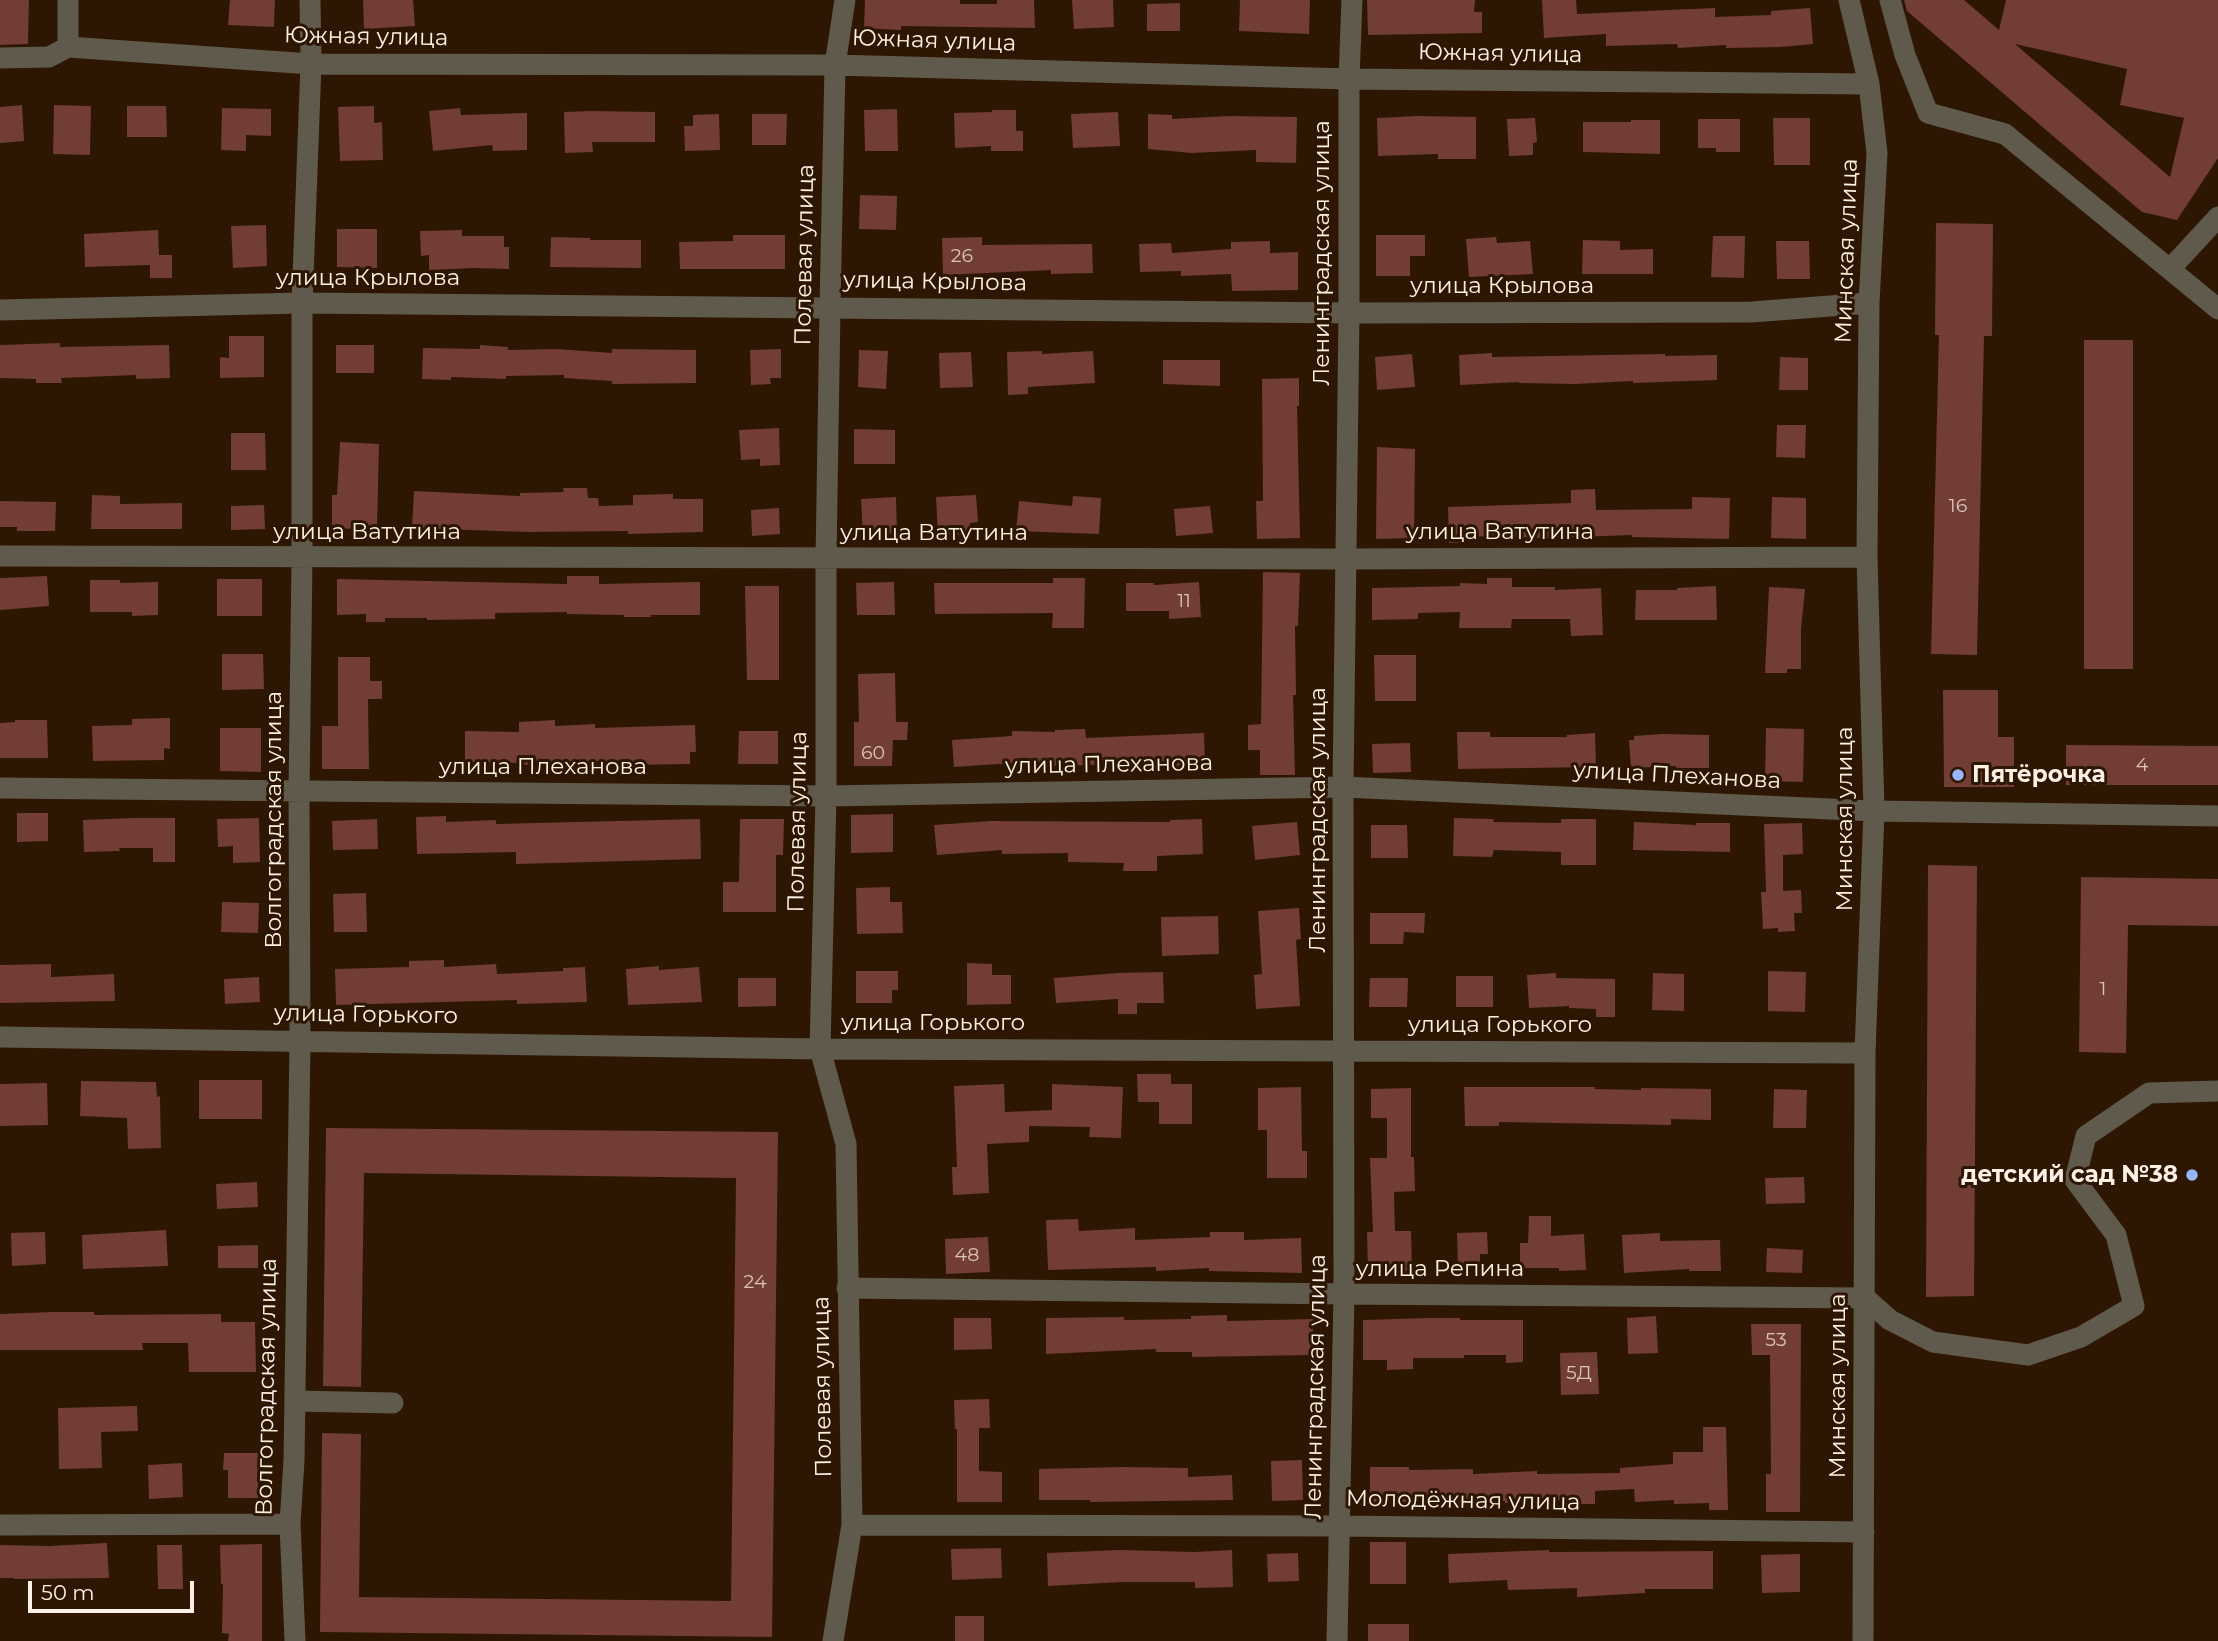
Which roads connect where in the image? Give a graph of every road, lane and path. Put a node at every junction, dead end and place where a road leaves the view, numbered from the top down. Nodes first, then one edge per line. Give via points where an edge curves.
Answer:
1 (68, 0) edge
2 (310, 0) edge
3 (845, 0) edge
4 (1352, 0) edge
5 (1849, 0) edge
6 (1890, 0) edge
7 (68, 47) junction
8 (0, 58) edge
9 (311, 64) junction
10 (835, 65) junction
11 (1349, 79) junction
12 (1869, 84) junction
13 (2218, 217) edge
14 (2170, 269) junction
15 (302, 303) junction
16 (1869, 303) junction
17 (830, 307) junction
18 (2218, 309) edge
19 (0, 310) edge
20 (1349, 313) junction
21 (0, 556) edge
22 (1867, 557) junction
23 (302, 558) junction
24 (826, 559) junction
25 (1346, 559) junction
26 (1343, 787) junction
27 (0, 788) edge
28 (299, 792) junction
29 (826, 796) junction
30 (1874, 811) junction
31 (2218, 816) edge
32 (0, 1037) edge
33 (300, 1041) junction
34 (820, 1049) junction
35 (1343, 1050) junction
36 (1865, 1053) junction
37 (2218, 1091) edge
38 (847, 1288) junction
39 (1344, 1294) junction
40 (1865, 1297) junction
41 (295, 1401) junction
42 (393, 1403) dead end
43 (290, 1524) junction
44 (0, 1525) edge
45 (852, 1525) junction
46 (1340, 1526) junction
47 (1864, 1532) junction
48 (295, 1641) edge
49 (833, 1641) edge
50 (1336, 1641) edge
51 (1863, 1641) edge

1 - 7 street
2 - 9 street, Волгоградская улица
3 - 10 street, Полевая улица
4 - 11 street, Ленинградская улица
5 - 12 street, Минская улица
6 - 14 street via 1928,113 2006,134
7 - 8 street, Южная улица via 49,57
7 - 9 street, Южная улица
9 - 10 street, Южная улица
9 - 15 street, Волгоградская улица
10 - 11 street, Южная улица
10 - 17 street, Полевая улица
11 - 12 street, Южная улица
11 - 20 street, Ленинградская улица
12 - 16 street, Минская улица via 1877,153
13 - 14 street
14 - 18 street
15 - 17 street, улица Крылова
15 - 19 street, улица Крылова
15 - 23 street, Волгоградская улица
16 - 20 street, улица Крылова via 1752,312
16 - 22 street, Минская улица
17 - 20 street, улица Крылова
17 - 24 street, Полевая улица
20 - 25 street, Ленинградская улица
21 - 23 street, улица Ватутина
22 - 25 street, улица Ватутина
22 - 30 street, Минская улица
23 - 24 street, улица Ватутина
23 - 28 street, Волгоградская улица
24 - 25 street, улица Ватутина
24 - 29 street, Полевая улица
25 - 26 street, Ленинградская улица
26 - 29 street, улица Плеханова
26 - 30 street, улица Плеханова
26 - 35 street, Ленинградская улица
27 - 28 street, улица Плеханова
28 - 29 street, улица Плеханова
28 - 33 street, Волгоградская улица
29 - 34 street, Полевая улица
30 - 31 street, улица Плеханова
30 - 36 street, Минская улица
32 - 33 street, улица Горького
33 - 34 street, улица Горького
33 - 41 street, Волгоградская улица
34 - 35 street, улица Горького
34 - 38 street, Полевая улица via 846,1144
35 - 36 street, улица Горького
35 - 39 street, Ленинградская улица
36 - 40 street, Минская улица
37 - 40 street via 2148,1093 2086,1136 2075,1180 2116,1235 2134,1306 2081,1337 2028,1355 1933,1342 1891,1321
38 - 39 street, улица Репина
38 - 45 street, Полевая улица
39 - 40 street, улица Репина
39 - 46 street, Ленинградская улица
40 - 47 street, Минская улица
41 - 42 street
41 - 43 street, Волгоградская улица
43 - 44 street
43 - 48 street, Волгоградская улица
45 - 46 street, Молодёжная улица
45 - 49 street, Полевая улица
46 - 47 street, Молодёжная улица
46 - 50 street, Ленинградская улица
47 - 51 street, Минская улица

